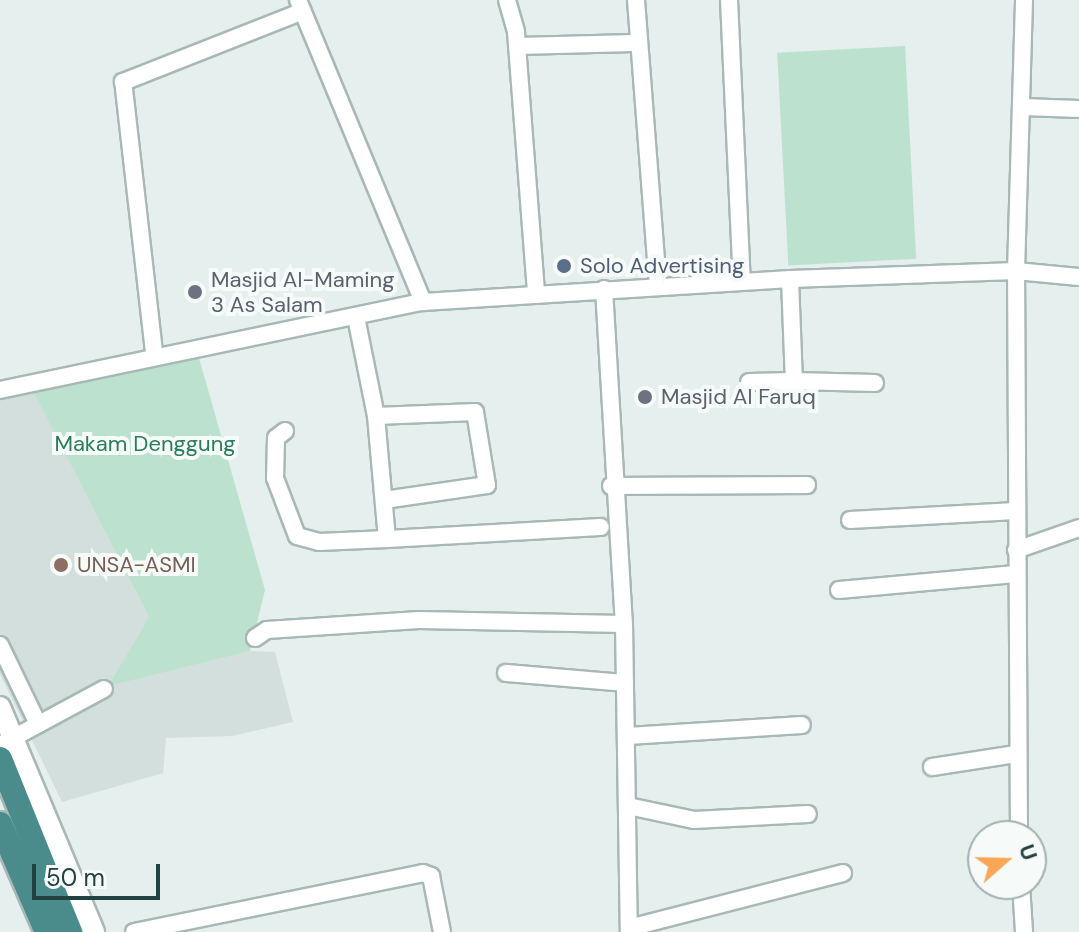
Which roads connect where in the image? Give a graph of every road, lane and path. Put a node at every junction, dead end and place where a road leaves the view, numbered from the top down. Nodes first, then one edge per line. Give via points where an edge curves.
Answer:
1 (507, 0) edge
2 (636, 0) edge
3 (729, 0) edge
4 (1024, 0) edge
5 (301, 6) edge
6 (635, 43) junction
7 (517, 46) junction
8 (1024, 107) junction
9 (1079, 109) edge
10 (1016, 271) junction
11 (1079, 277) edge
12 (790, 279) junction
13 (742, 282) junction
14 (658, 286) junction
15 (604, 289) junction
16 (536, 291) junction
17 (423, 302) junction
18 (356, 317) junction
19 (154, 352) junction
20 (794, 381) junction
21 (749, 382) dead end
22 (875, 383) dead end
23 (0, 390) edge
24 (376, 416) junction
25 (285, 431) dead end
26 (807, 485) dead end
27 (611, 486) junction
28 (384, 500) junction
29 (1016, 511) junction
30 (850, 520) dead end
31 (601, 527) dead end
32 (1079, 528) edge
33 (387, 539) junction
34 (1016, 550) junction
35 (1015, 574) junction
36 (839, 590) dead end
37 (624, 624) junction
38 (255, 638) dead end
39 (0, 645) edge
40 (506, 673) dead end
41 (625, 683) junction
42 (104, 689) dead end
43 (0, 707) edge
44 (38, 724) junction
45 (802, 725) dead end
46 (628, 736) junction
47 (7, 741) edge
48 (1016, 754) junction
49 (0, 759) edge
50 (932, 767) dead end
51 (628, 806) junction
52 (808, 814) dead end
53 (1018, 820) edge
54 (0, 824) edge
55 (43, 831) junction
56 (843, 873) dead end
57 (1022, 900) edge
58 (629, 930) edge
59 (47, 932) edge
60 (70, 932) edge
61 (94, 932) edge
62 (134, 932) edge
63 (442, 932) edge
64 (1024, 932) edge

1 - 7 street
2 - 6 street
3 - 13 street
4 - 8 street
5 - 17 street
5 - 19 street via 123,82
6 - 7 street
6 - 14 street
7 - 16 street
8 - 9 street
8 - 10 street
10 - 11 street
10 - 12 street
10 - 29 street
12 - 13 street
12 - 20 street
13 - 14 street
14 - 15 street
15 - 16 street
15 - 27 street
16 - 17 street
17 - 18 street
18 - 19 street
18 - 24 street
19 - 23 street
20 - 21 street
20 - 22 street
24 - 28 street
24 - 28 street via 475,412 487,485
25 - 33 street via 276,438 275,478 297,536 319,542
26 - 27 street
27 - 37 street
28 - 33 street
29 - 30 street
29 - 34 street
31 - 33 street
32 - 34 street
34 - 35 street
35 - 36 street
35 - 48 street
37 - 38 street via 419,620 270,629
37 - 41 street
39 - 44 street
40 - 41 street
41 - 46 street
42 - 44 street
43 - 47 street
44 - 47 street
45 - 46 street
46 - 51 street
47 - 55 street
48 - 50 street
48 - 53 street
49 - 55 highway
51 - 52 street via 694,820
51 - 58 street
54 - 59 highway
55 - 60 highway
55 - 61 street
56 - 58 street
57 - 64 street
62 - 63 street via 423,873 431,876

